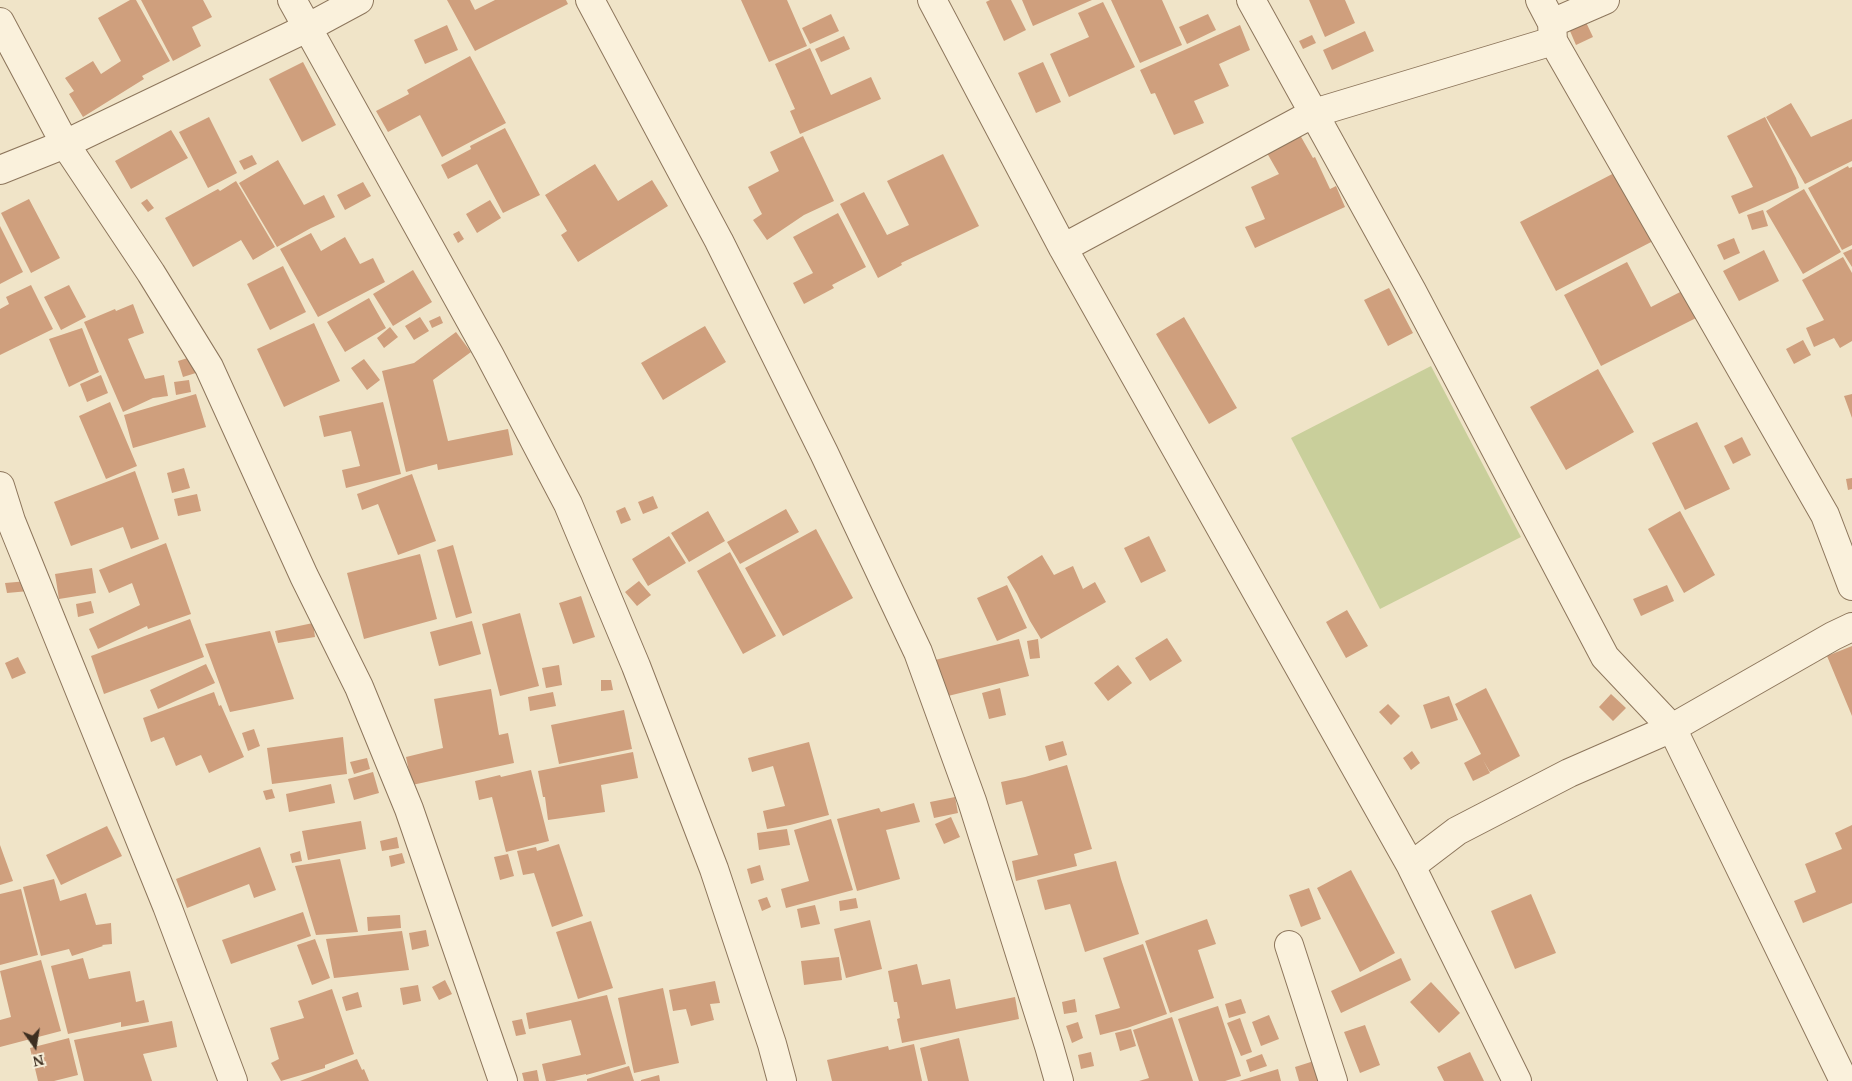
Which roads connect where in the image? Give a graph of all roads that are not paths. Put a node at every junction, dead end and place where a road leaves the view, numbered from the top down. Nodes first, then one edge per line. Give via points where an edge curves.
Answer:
1 (292, 0) edge
2 (359, 0) edge
3 (590, 0) edge
4 (932, 0) edge
5 (1250, 0) edge
6 (1605, 0) edge
7 (0, 22) edge
8 (1548, 22) edge
9 (307, 28) junction
10 (1314, 114) junction
11 (65, 144) junction
12 (0, 170) edge
13 (1063, 248) junction
14 (0, 486) edge
15 (1852, 586) edge
16 (1852, 627) edge
17 (1672, 728) junction
18 (1410, 866) junction
19 (1289, 945) dead end
20 (234, 1081) edge
21 (503, 1081) edge
22 (782, 1081) edge
23 (1059, 1081) edge
24 (1333, 1081) edge
25 (1517, 1081) edge
26 (1844, 1081) edge

1 - 9 street
2 - 9 street
3 - 23 street via 719,241 918,652 972,801
4 - 13 street
5 - 10 street
6 - 8 street
7 - 11 street
8 - 10 street
8 - 15 street via 1825,514
9 - 11 street
9 - 22 street via 489,354 568,504 636,666 714,868
10 - 13 street
10 - 17 street via 1412,291 1605,657
11 - 12 street
11 - 21 street via 151,273 209,368 304,576 359,687 409,809
13 - 18 street
14 - 20 street via 14,530 167,906
16 - 17 street
17 - 18 street via 1569,773 1457,831
17 - 26 street
18 - 25 street
19 - 24 street

